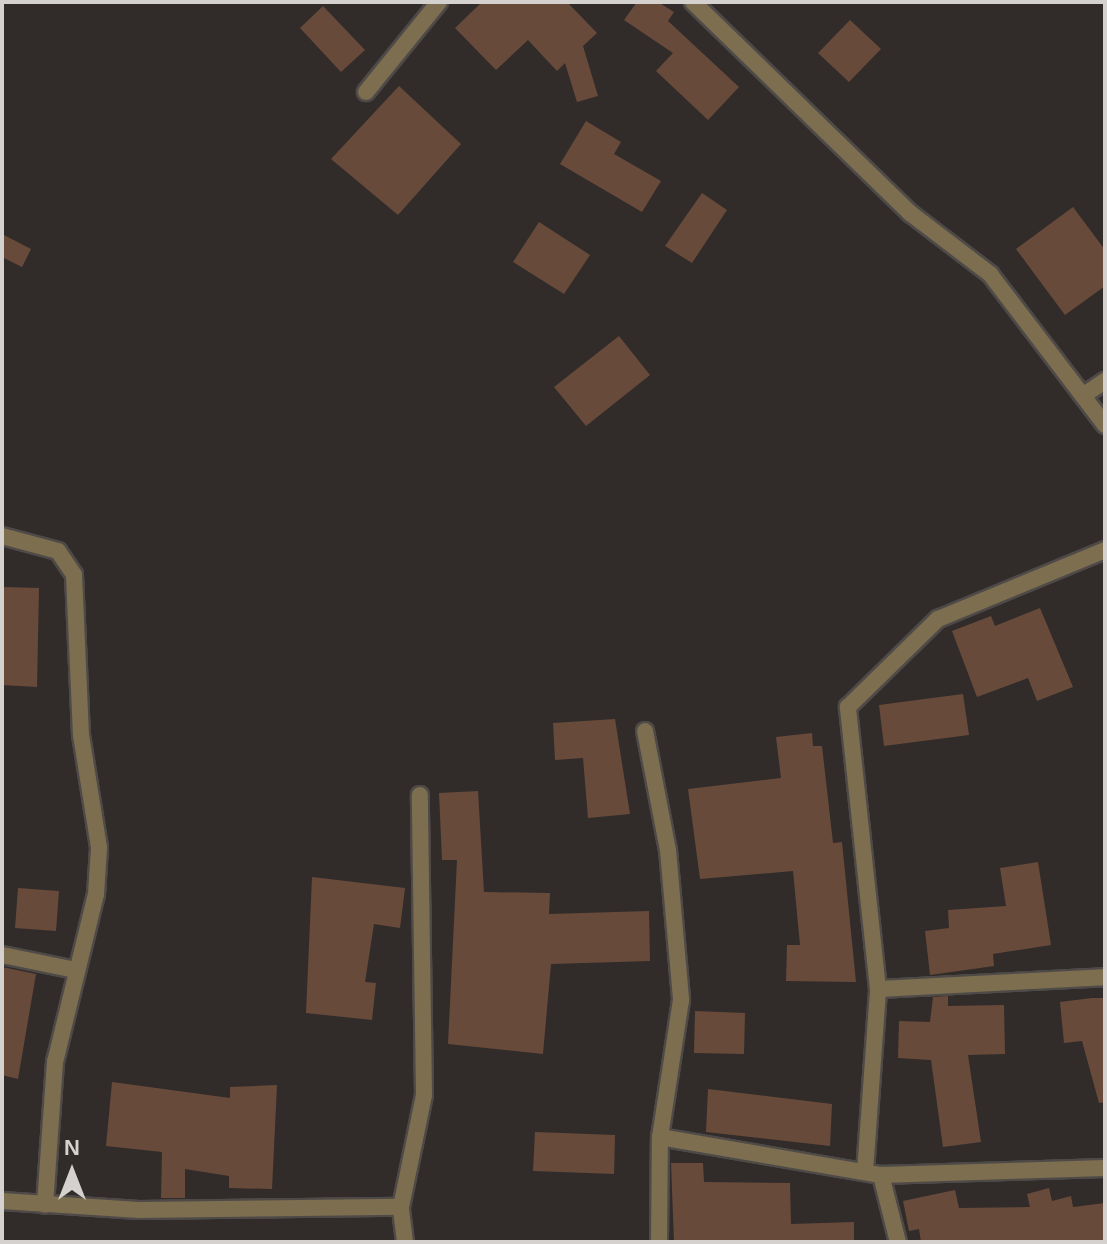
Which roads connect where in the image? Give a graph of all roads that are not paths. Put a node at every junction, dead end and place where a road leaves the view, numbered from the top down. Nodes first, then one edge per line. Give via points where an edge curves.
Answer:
1 (439, 2) edge
2 (693, 2) edge
3 (366, 92) dead end
4 (1105, 381) edge
5 (1087, 393) junction
6 (1105, 425) edge
7 (2, 536) edge
8 (1105, 550) edge
9 (645, 731) dead end
10 (420, 795) dead end
11 (2, 955) edge
12 (75, 970) junction
13 (1105, 977) edge
14 (878, 989) junction
15 (660, 1137) junction
16 (1105, 1168) edge
17 (873, 1174) junction
18 (2, 1201) edge
19 (45, 1205) junction
20 (401, 1207) junction
21 (405, 1242) edge
22 (659, 1242) edge
23 (898, 1242) edge

1 - 3 street
2 - 5 street via 910,213 990,274
4 - 5 street
5 - 6 street
7 - 12 street via 58,551 74,575 81,735 99,848 96,894
8 - 14 street via 938,619 848,707
9 - 15 street via 668,850 681,1000
10 - 20 street via 424,1095
11 - 12 street
12 - 19 street via 48,1114
13 - 14 street
14 - 17 street
15 - 17 street
15 - 22 street
16 - 17 street
17 - 23 street
18 - 19 street
19 - 20 street
20 - 21 street

